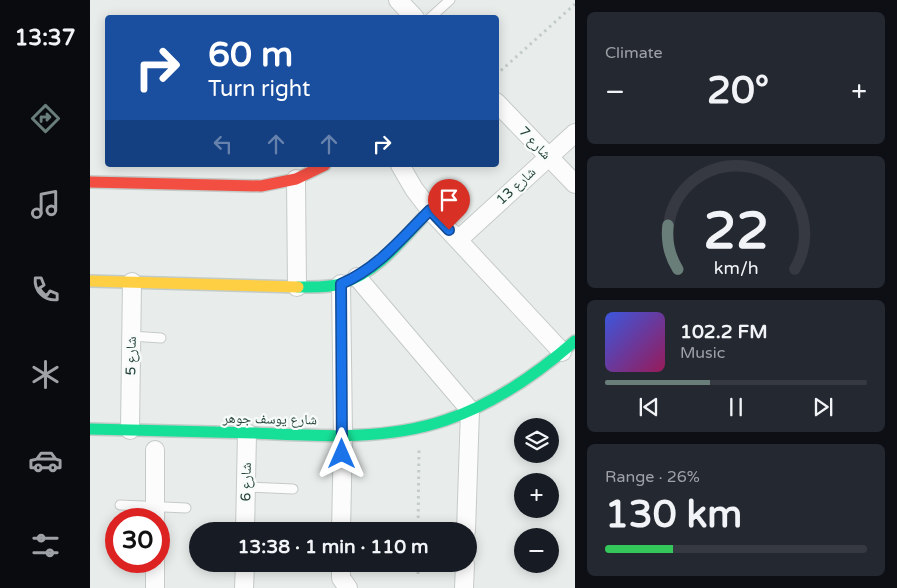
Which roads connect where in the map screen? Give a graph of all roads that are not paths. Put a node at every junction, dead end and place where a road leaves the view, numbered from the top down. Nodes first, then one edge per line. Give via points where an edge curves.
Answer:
1 (398, 0) edge
2 (450, 0) edge
3 (412, 15) edge
4 (433, 15) edge
5 (499, 105) edge
6 (574, 133) edge
7 (548, 157) junction
8 (321, 167) edge
9 (401, 167) edge
10 (296, 179) junction
11 (90, 182) edge
12 (574, 184) edge
13 (430, 210) junction
14 (458, 240) junction
15 (357, 277) junction
16 (90, 281) edge
17 (132, 282) junction
18 (341, 284) junction
19 (297, 287) junction
20 (131, 336) junction
21 (161, 338) dead end
22 (570, 348) edge
23 (470, 410) junction
24 (90, 429) edge
25 (130, 430) junction
26 (247, 433) junction
27 (342, 435) junction
28 (155, 450) dead end
29 (246, 487) junction
30 (293, 489) dead end
31 (120, 505) dead end
32 (135, 508) edge
33 (155, 508) edge
34 (186, 508) dead end
35 (170, 510) edge
36 (245, 522) edge
37 (341, 522) edge
38 (466, 522) edge
39 (244, 572) edge
40 (341, 572) edge
41 (465, 572) edge
42 (155, 573) edge
43 (155, 588) edge
44 (244, 588) edge
45 (348, 588) edge
46 (464, 588) edge

1 - 3 street
2 - 4 lane
5 - 7 street, شارع 7
6 - 7 street, شارع 13
7 - 12 street, شارع 7
7 - 14 street, شارع 13
8 - 10 street
9 - 13 street
10 - 11 street via 261,186
10 - 19 street
13 - 14 street
13 - 15 street via 372,267
14 - 22 street
15 - 18 street
15 - 23 street
16 - 17 street
17 - 19 street
17 - 20 street, شارع 5
18 - 19 street
18 - 27 street
20 - 21 lane
20 - 25 street, شارع 5
22 - 23 street, شارع يوسف جوهر via 504,393
23 - 27 street, شارع يوسف جوهر via 419,426
23 - 38 street
24 - 25 street, شارع يوسف جوهر
25 - 26 street, شارع يوسف جوهر
26 - 27 street, شارع يوسف جوهر
26 - 29 street, شارع 6
27 - 37 street
28 - 33 street
29 - 30 lane
29 - 36 street, شارع 6
31 - 32 lane
34 - 35 lane
39 - 44 street
40 - 45 street
41 - 46 street
42 - 43 street

